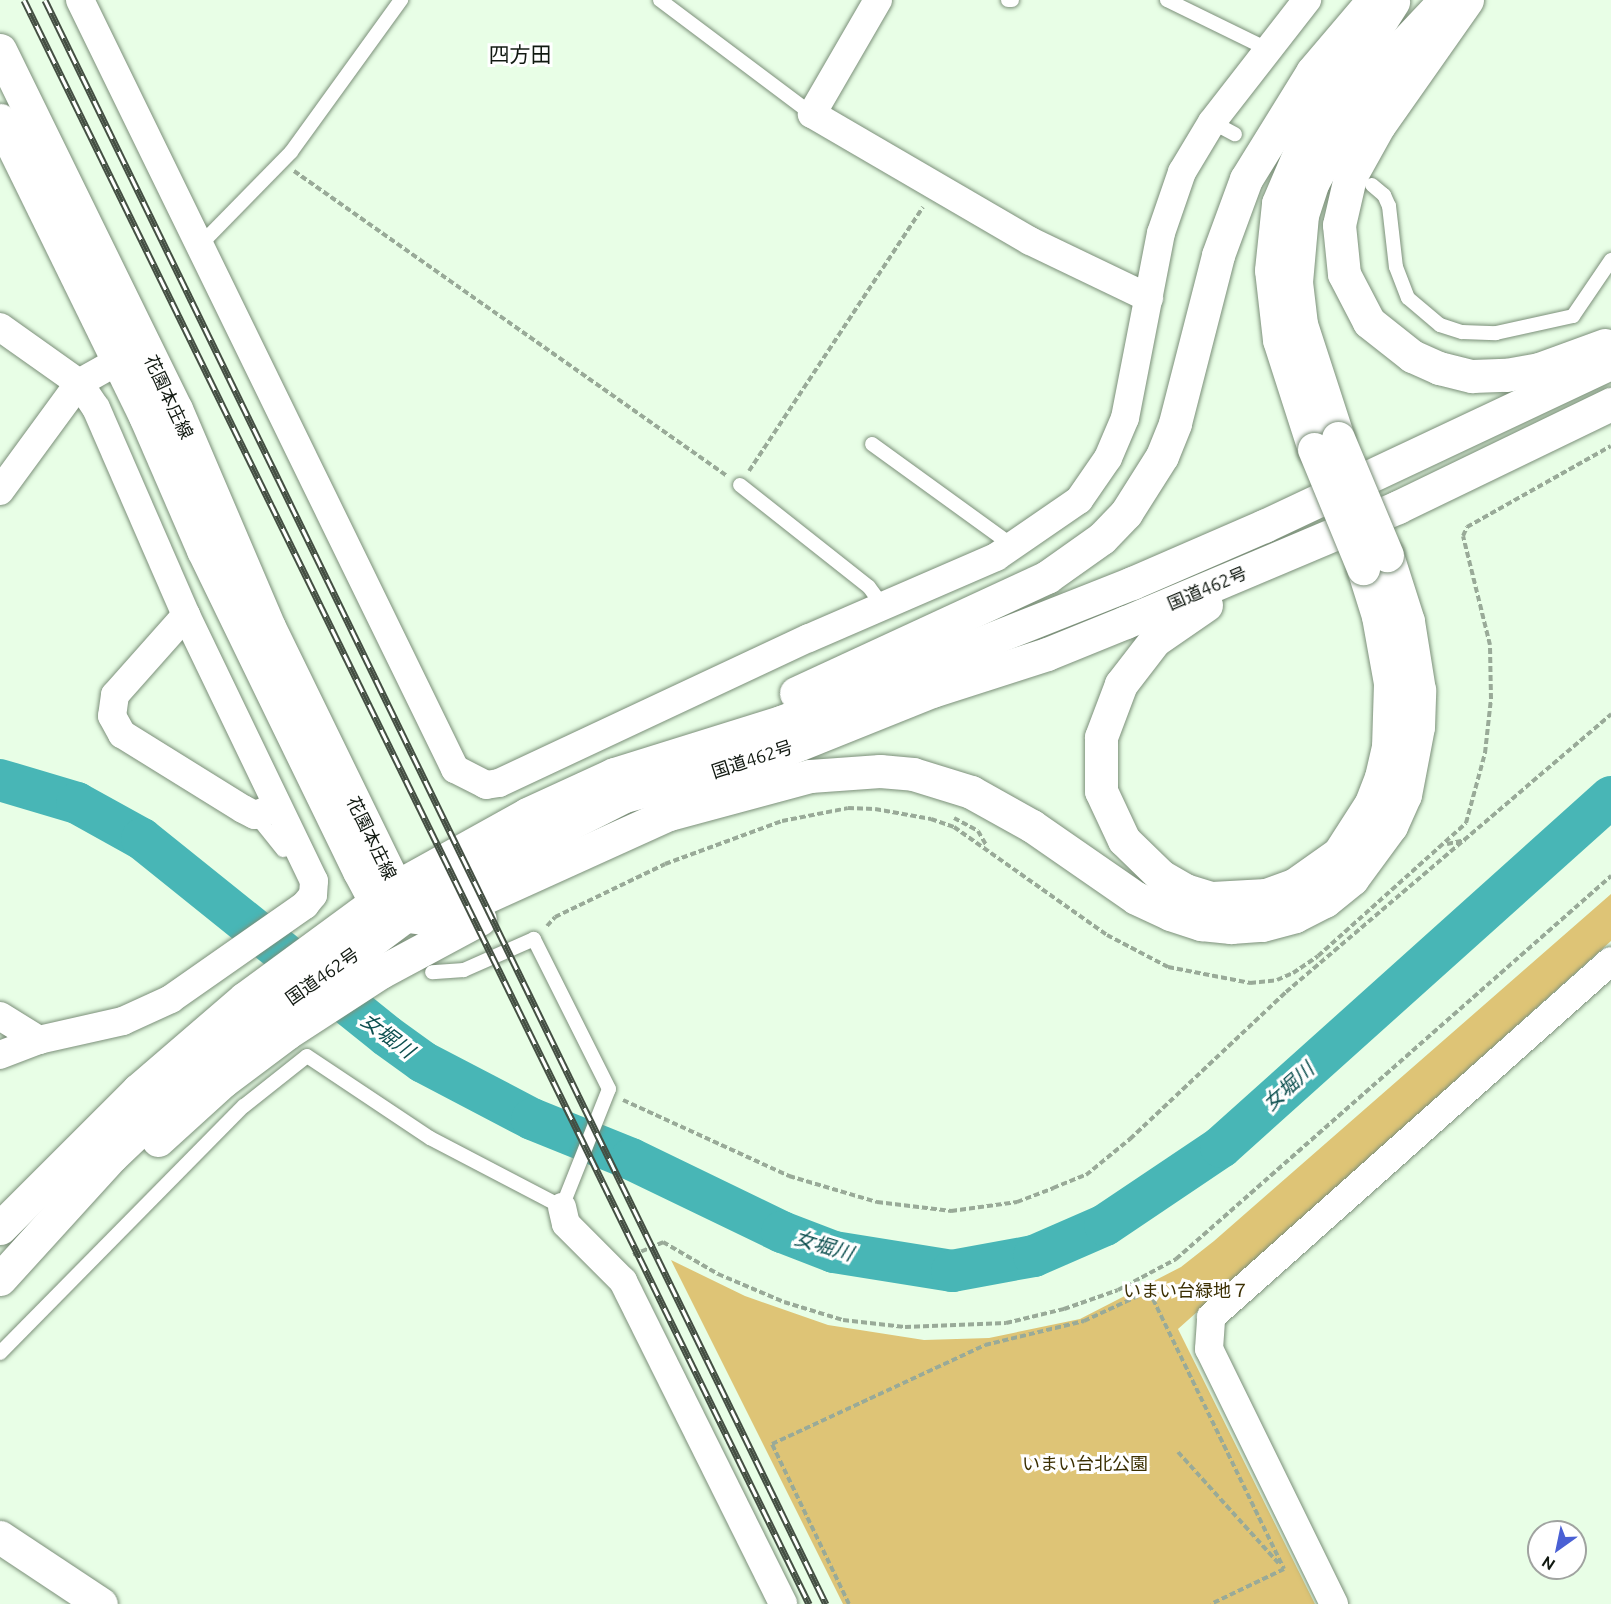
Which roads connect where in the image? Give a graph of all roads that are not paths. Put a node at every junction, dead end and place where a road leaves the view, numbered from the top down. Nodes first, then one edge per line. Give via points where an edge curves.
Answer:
1 (80, 0) edge
2 (401, 0) edge
3 (660, 0) edge
4 (878, 0) edge
5 (1167, 0) edge
6 (1307, 0) edge
7 (1373, 0) edge
8 (1394, 0) edge
9 (1445, 0) edge
10 (1467, 0) edge
11 (0, 50) edge
12 (1267, 50) junction
13 (812, 114) junction
14 (0, 120) edge
15 (1372, 185) dead end
16 (200, 245) junction
17 (1611, 260) edge
18 (1149, 298) junction
19 (0, 327) edge
20 (1611, 342) edge
21 (118, 361) junction
22 (1611, 363) edge
23 (79, 383) junction
24 (1598, 412) edge
25 (1326, 443) junction
26 (872, 444) dead end
27 (740, 485) road end
28 (0, 491) edge
29 (1013, 546) junction
30 (1375, 561) junction
31 (883, 606) junction
32 (186, 615) junction
33 (614, 774) junction
34 (770, 786) junction
35 (262, 813) joint
36 (283, 850) dead end
37 (390, 901) junction
38 (357, 952) junction
39 (1611, 961) edge
40 (432, 972) dead end
41 (0, 1016) edge
42 (266, 1016) junction
43 (39, 1040) junction
44 (0, 1055) edge
45 (563, 1202) junction
46 (0, 1228) edge
47 (0, 1279) edge
48 (0, 1299) edge
49 (0, 1353) edge
50 (0, 1537) edge
51 (101, 1604) edge
52 (783, 1604) edge
53 (1334, 1604) edge

1 - 16 street
2 - 16 lane via 281,162
3 - 13 lane
4 - 13 street
5 - 12 lane
6 - 12 street
7 - 33 main road via 1312,72 1246,179 1218,255 1186,388 1162,456 1126,513 1102,538 1077,559 1017,594
8 - 25 main road via 1305,140 1276,214 1271,270 1279,340
9 - 25 main road via 1396,52 1346,120 1313,182 1302,215 1296,282
10 - 20 main road via 1379,125 1350,177 1339,225 1344,274 1369,322 1412,356 1439,369 1472,376 1506,375 1539,369
11 - 37 main road, 花園本庄線 via 176,409
12 - 18 street via 1224,128 1182,172 1161,233
13 - 18 street via 1029,241
14 - 21 main road, 花園本庄線
15 - 17 lane via 1384,195 1389,206 1396,267 1408,298 1440,325 1462,332 1496,333 1573,316
16 - 31 street via 426,730 455,769 486,785 499,783
18 - 29 street via 1125,418 1108,458 1079,500
19 - 23 street
21 - 23 street
21 - 37 main road, 花園本庄線 via 203,550
22 - 33 main road, 国道462号 via 1264,526 1132,583 781,722
23 - 28 street
23 - 32 street via 96,408
24 - 30 main road via 1427,505 1204,606 1155,640 1126,676 1108,710 1098,765 1110,818 1140,859 1161,876 1185,890 1212,898 1266,895 1317,872 1339,853 1356,830 1381,777 1391,716
24 - 37 main road, 国道462号 via 1398,507 1047,654 932,691 760,760 624,796 506,854
25 - 30 main road, bridge
26 - 29 lane
27 - 31 lane via 869,587
29 - 31 street
30 - 34 main road via 1408,621 1419,690 1418,727 1405,795 1391,826 1352,879 1325,901 1295,916 1262,925 1231,927 1201,924 1170,914 1136,898 1002,807 942,781 914,774 848,772
32 - 35 street via 115,696 112,716 122,734
32 - 43 street via 311,871 312,895 305,905 171,999 123,1021
33 - 37 main road, 国道462号 via 527,814
34 - 37 main road via 669,814 446,915 428,919
34 - 38 main road via 614,852
35 - 36 lane
37 - 38 main road, 国道462号
38 - 42 main road
38 - 42 main road, 国道462号
39 - 53 street via 1211,1317 1209,1349
40 - 45 lane via 464,970 534,939 608,1084 608,1096
41 - 43 street
42 - 46 main road, 国道462号 via 122,1105
42 - 47 main road, 国道462号 via 160,1106
42 - 48 main road via 224,1081 166,1132
43 - 44 street
45 - 49 lane via 430,1138 307,1056 244,1106
45 - 52 street via 566,1224 623,1281
50 - 51 main road

